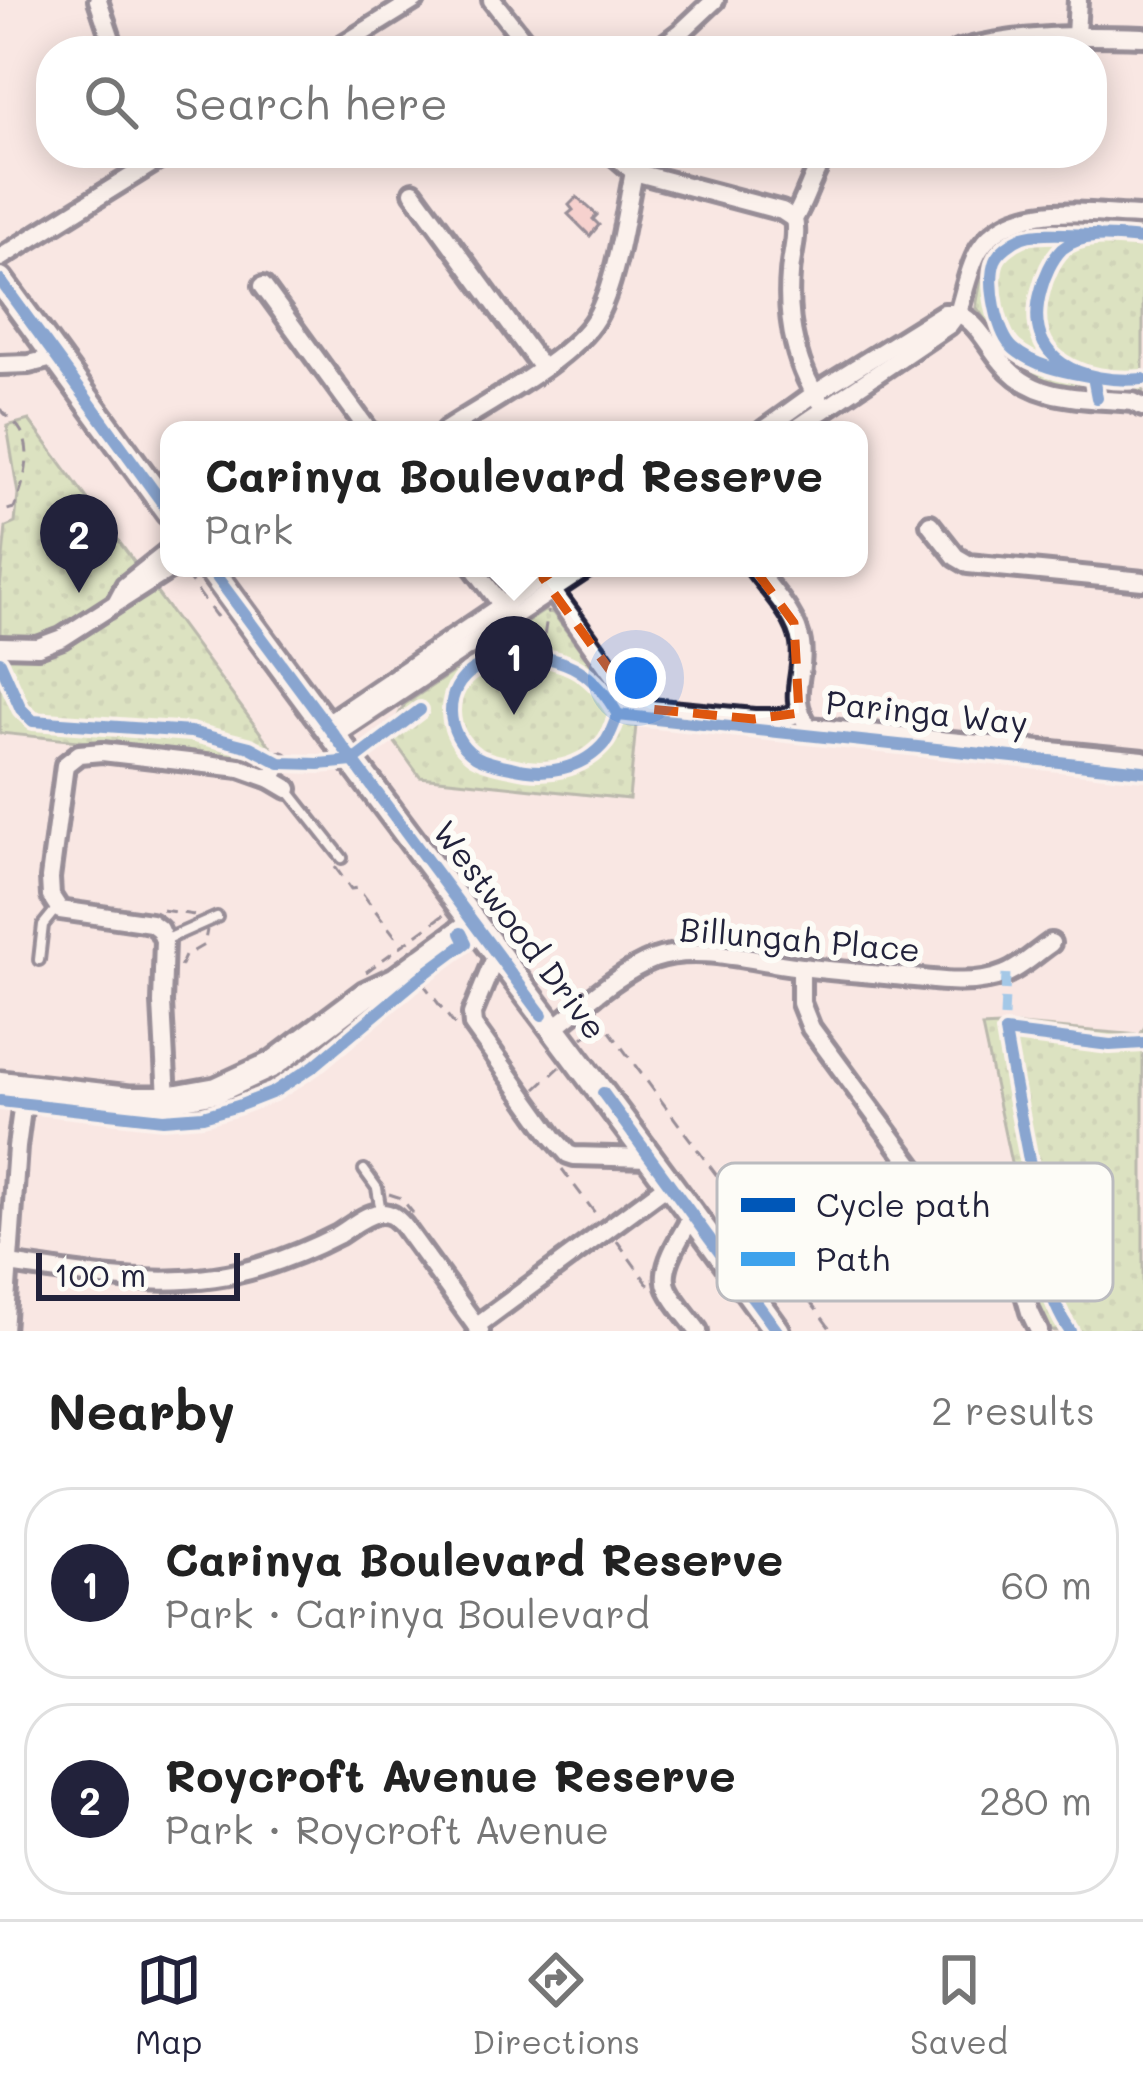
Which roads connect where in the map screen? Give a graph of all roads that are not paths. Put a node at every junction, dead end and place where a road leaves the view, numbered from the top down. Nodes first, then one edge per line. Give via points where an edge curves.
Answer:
1 (98, 0) edge
2 (415, 0) edge
3 (492, 0) edge
4 (715, 0) edge
5 (1078, 0) edge
6 (1076, 35) junction
7 (110, 36) edge
8 (357, 36) edge
9 (520, 36) edge
10 (676, 36) edge
11 (1062, 36) edge
12 (1143, 37) edge
13 (144, 168) edge
14 (629, 168) edge
15 (817, 168) edge
16 (634, 172) junction
17 (413, 192) dead end
18 (1143, 216) edge
19 (794, 219) junction
20 (0, 258) edge
21 (0, 280) edge
22 (263, 286) dead end
23 (958, 313) junction
24 (57, 357) junction
25 (0, 365) edge
26 (542, 368) junction
27 (820, 401) junction
28 (1143, 407) edge
29 (361, 421) edge
30 (460, 421) edge
31 (781, 421) edge
32 (802, 421) edge
33 (160, 500) edge
34 (930, 524) dead end
35 (160, 558) edge
36 (160, 576) edge
37 (217, 577) edge
38 (481, 577) edge
39 (761, 577) edge
40 (1143, 580) edge
41 (550, 585) edge
42 (117, 602) junction
43 (507, 611) junction
44 (0, 646) edge
45 (799, 713) junction
46 (330, 730) junction
47 (1143, 760) edge
48 (288, 790) joint
49 (343, 858) dead end
50 (57, 908) junction
51 (217, 917) dead end
52 (463, 918) junction
53 (164, 940) junction
54 (1051, 943) dead end
55 (496, 955) junction
56 (39, 961) dead end
57 (801, 968) junction
58 (555, 1027) junction
59 (13, 1085) edge
60 (167, 1099) junction
61 (650, 1158) junction
62 (910, 1163) edge
63 (364, 1170) dead end
64 (670, 1183) junction
65 (381, 1213) junction
66 (693, 1214) junction
67 (717, 1247) edge
68 (9, 1264) junction
69 (756, 1301) edge
70 (1027, 1301) edge
71 (478, 1328) edge
72 (4, 1331) edge
73 (698, 1331) edge
74 (778, 1331) edge
75 (1039, 1331) edge

1 - 7 street
2 - 8 street
3 - 9 street
4 - 10 street
5 - 6 street
6 - 11 street
6 - 12 street
13 - 20 street
14 - 16 street
15 - 19 street
16 - 19 street
16 - 26 street via 597,316
17 - 26 street
18 - 23 street via 1040,214 1011,222 976,254
19 - 27 street via 788,297 796,346
21 - 24 street
22 - 29 street
23 - 27 street via 944,313
23 - 28 street via 1020,382
24 - 25 street
24 - 33 street
26 - 30 street
27 - 31 street
27 - 32 street
34 - 40 street via 968,564
35 - 42 street
36 - 42 street
37 - 46 street, Westwood Drive
38 - 43 street
39 - 45 street, Paringa Way via 802,644
41 - 43 street
41 - 45 street via 630,698 650,709 754,719
42 - 44 street via 62,638
43 - 46 street
45 - 47 street, Paringa Way via 809,727
46 - 52 street, Westwood Drive
48 - 49 lane
48 - 50 street via 275,771 102,752 72,757 50,878
50 - 53 street via 151,923
50 - 56 lane via 44,925
51 - 53 lane
52 - 55 street, Westwood Drive
52 - 60 street via 395,980 360,988 273,1064 217,1090
53 - 60 street
54 - 57 street, Billungah Place via 1006,974 982,980
55 - 58 street, Westwood Drive
55 - 61 street via 472,1025 554,1137 574,1156
57 - 58 street, Billungah Place via 670,955 610,985
57 - 62 street via 801,1003 812,1028
58 - 61 street, Westwood Drive
59 - 60 street
59 - 68 street
61 - 64 street, Westwood Drive
63 - 65 lane
64 - 66 street, Westwood Drive
64 - 71 street
65 - 68 street via 270,1264 219,1276 136,1281
65 - 71 street via 403,1225
66 - 67 street, Westwood Drive
66 - 73 street via 666,1280
68 - 72 street
69 - 74 street, Westwood Drive
70 - 75 street

